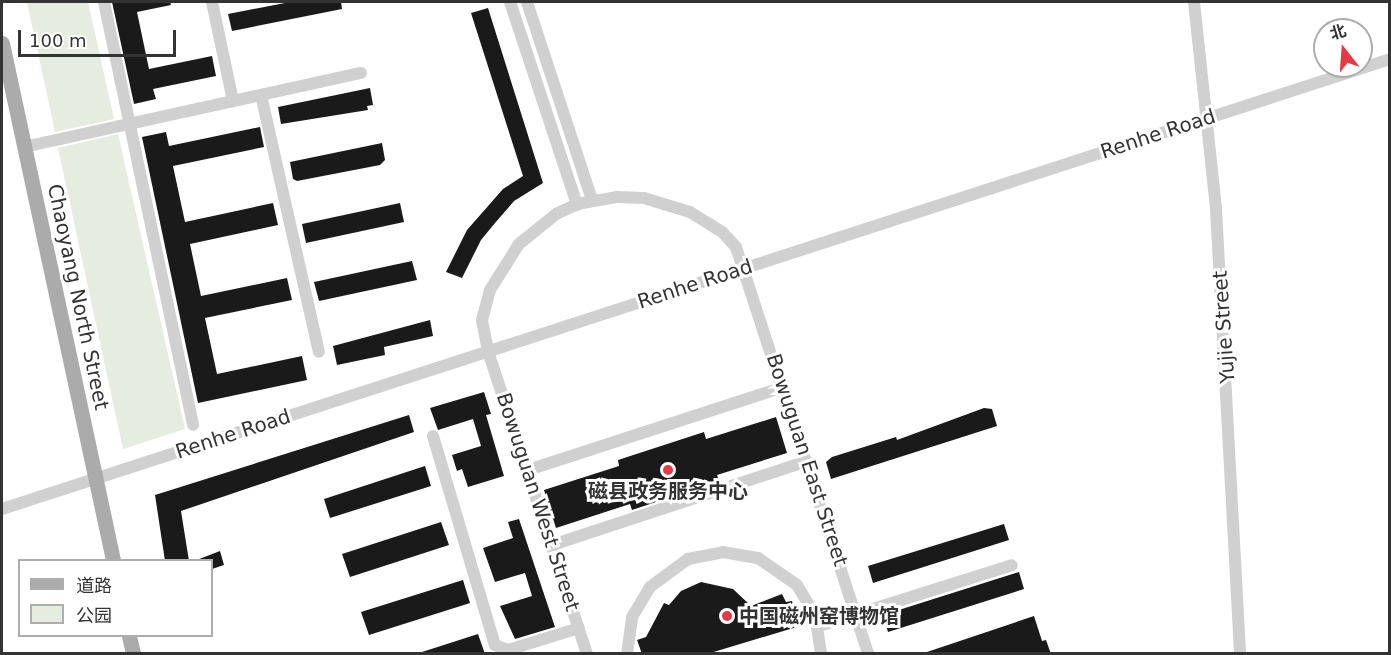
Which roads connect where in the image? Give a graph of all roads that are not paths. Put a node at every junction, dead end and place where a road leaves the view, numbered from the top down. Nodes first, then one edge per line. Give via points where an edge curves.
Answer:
1 (104, 2) edge
2 (212, 2) edge
3 (510, 2) edge
4 (526, 2) edge
5 (1194, 2) edge
6 (2, 43) edge
7 (1389, 59) edge
8 (361, 73) dead end
9 (261, 95) junction
10 (233, 101) junction
11 (1207, 118) junction
12 (130, 124) junction
13 (24, 147) junction
14 (592, 201) junction
15 (577, 204) junction
16 (746, 267) junction
17 (489, 351) junction
18 (320, 352) dead end
19 (784, 387) junction
20 (193, 426) dead end
21 (433, 436) dead end
22 (807, 461) junction
23 (528, 470) junction
24 (95, 479) junction
25 (2, 509) edge
26 (552, 545) junction
27 (113, 559) edge
28 (1012, 565) dead end
29 (855, 614) junction
30 (819, 627) junction
31 (579, 628) junction
32 (129, 637) edge
33 (133, 654) edge
34 (587, 654) edge
35 (627, 654) edge
36 (820, 654) edge
37 (868, 654) edge
38 (1240, 654) edge

1 - 12 street
2 - 10 street
3 - 15 street
4 - 14 street
5 - 11 street, Yujie Street
6 - 13 main road, Chaoyang North Street
7 - 11 street, Renhe Road
8 - 9 street
9 - 10 street
9 - 18 street
10 - 12 street
11 - 16 street, Renhe Road
11 - 38 street, Yujie Street via 1227,370
12 - 13 street
12 - 20 street
13 - 24 main road, Chaoyang North Street
14 - 15 street, Bowuguan East Street
14 - 16 street, Bowuguan East Street via 644,198 690,212 723,232
15 - 17 street, Bowuguan West Street via 540,226 503,264 490,290 482,320
16 - 17 street, Renhe Road
16 - 19 street, Bowuguan East Street
17 - 23 street, Bowuguan West Street
17 - 24 street, Renhe Road
19 - 22 street, Bowuguan East Street
19 - 23 street
21 - 31 street via 495,645 508,650
22 - 26 street
22 - 29 street, Bowuguan East Street
23 - 26 street, Bowuguan West Street
24 - 25 street, Renhe Road
24 - 27 main road, Chaoyang North Street
26 - 31 street, Bowuguan West Street
28 - 29 street
29 - 30 street
29 - 37 street, Bowuguan East Street
30 - 35 street via 804,594 779,569 747,555 711,553 678,564 650,587 633,617
30 - 36 street
31 - 34 street, Bowuguan West Street
32 - 33 main road

